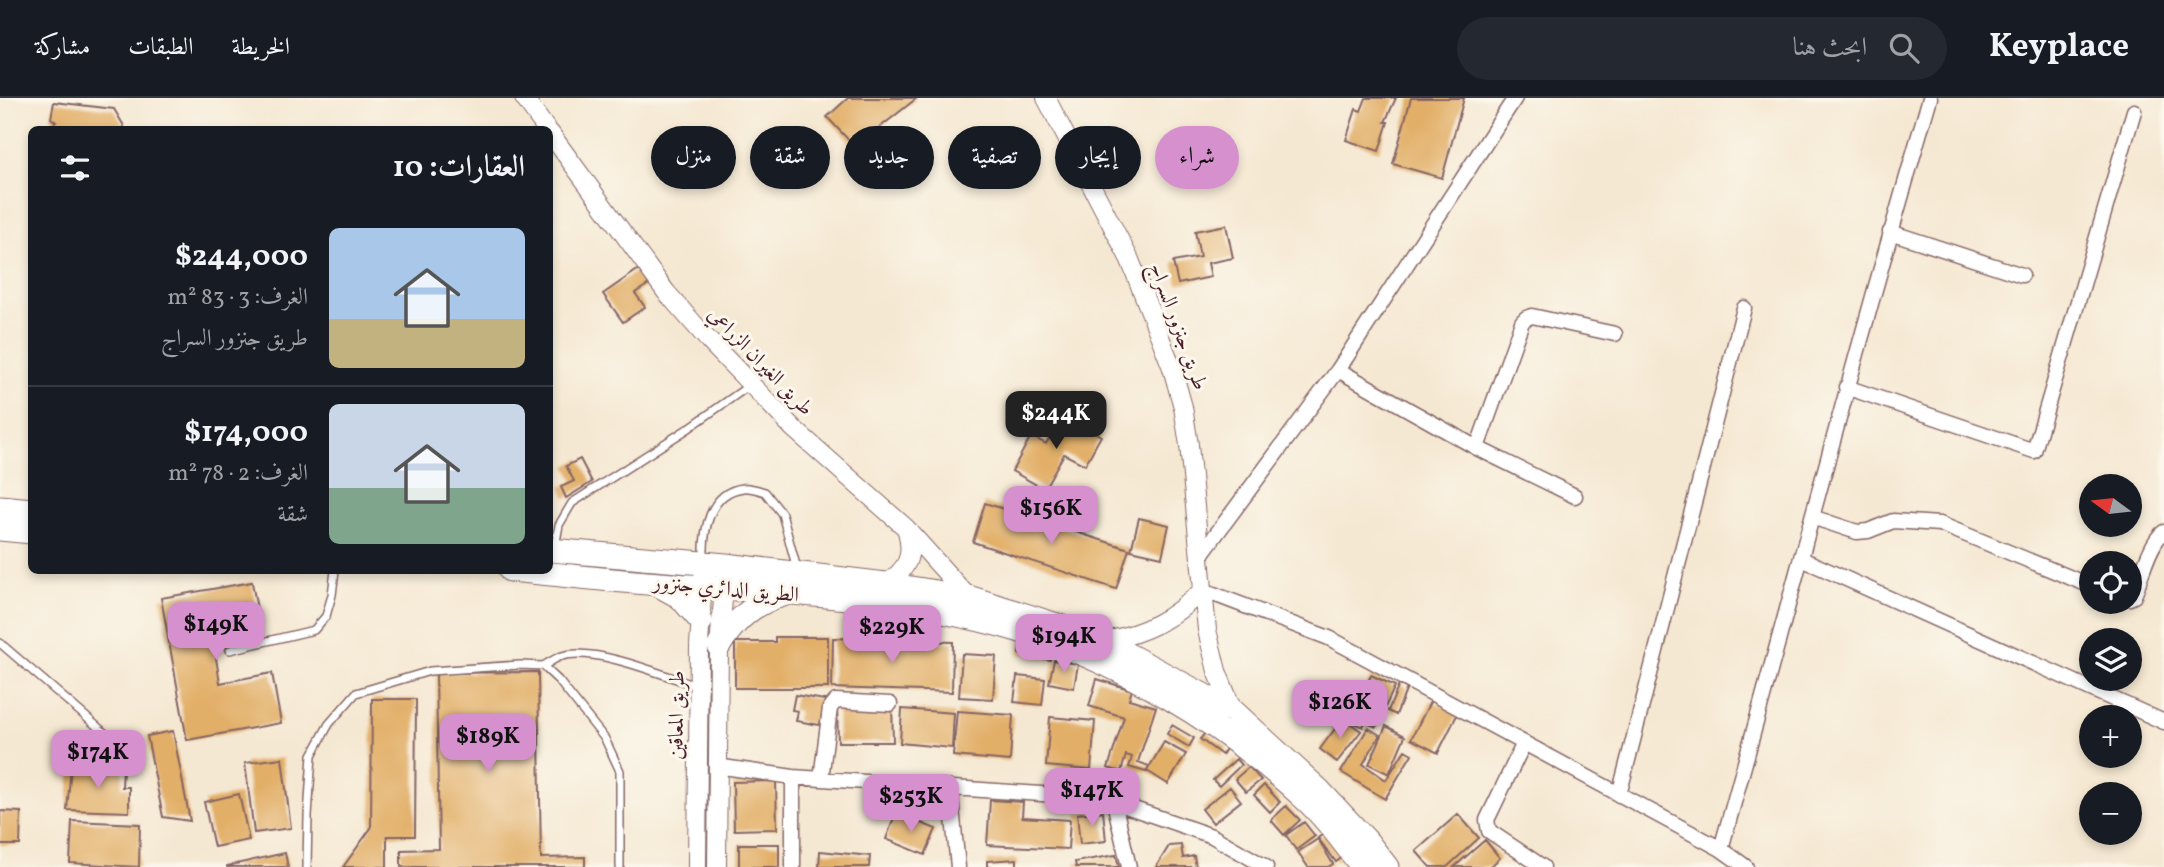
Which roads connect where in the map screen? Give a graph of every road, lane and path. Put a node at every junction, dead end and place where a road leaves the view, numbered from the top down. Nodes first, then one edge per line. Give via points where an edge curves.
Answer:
1 (524, 98) edge
2 (1046, 98) edge
3 (1515, 98) edge
4 (1930, 98) edge
5 (2134, 111) dead end
6 (544, 126) edge
7 (553, 138) edge
8 (1890, 232) junction
9 (2022, 275) dead end
10 (1744, 308) dead end
11 (1615, 334) dead end
12 (1338, 370) junction
13 (750, 385) junction
14 (1846, 387) junction
15 (1477, 448) junction
16 (1575, 496) dead end
17 (0, 507) edge
18 (28, 510) edge
19 (1812, 517) junction
20 (906, 528) junction
21 (0, 530) edge
22 (28, 532) edge
23 (2164, 532) edge
24 (553, 547) edge
25 (553, 551) edge
26 (1200, 556) junction
27 (1802, 559) junction
28 (715, 564) junction
29 (335, 574) edge
30 (553, 574) edge
31 (2142, 575) edge
32 (2079, 581) edge
33 (652, 583) junction
34 (794, 583) junction
35 (886, 584) junction
36 (713, 588) junction
37 (1203, 590) junction
38 (968, 597) junction
39 (701, 621) junction
40 (1105, 641) junction
41 (0, 643) edge
42 (719, 646) junction
43 (230, 650) dead end
44 (543, 666) junction
45 (699, 687) junction
46 (890, 704) dead end
47 (1233, 711) junction
48 (2164, 722) edge
49 (114, 741) dead end
50 (1523, 745) junction
51 (716, 766) junction
52 (793, 777) junction
53 (821, 779) junction
54 (950, 788) junction
55 (1619, 795) junction
56 (1114, 802) junction
57 (1721, 849) junction
58 (307, 867) edge
59 (620, 867) edge
60 (697, 867) edge
61 (717, 867) edge
62 (793, 867) edge
63 (958, 867) edge
64 (1129, 867) edge
65 (1266, 867) edge
66 (1362, 867) edge
67 (1387, 867) edge
68 (1543, 867) edge
69 (1746, 867) edge

1 - 6 street, طريق الغيران الزراعي
2 - 26 street, طريق جنزور السراج via 1130,260 1172,368 1184,407
3 - 12 street
4 - 8 street
5 - 14 street via 2034,451
7 - 13 street, طريق الغيران الزراعي via 666,292
8 - 9 street
8 - 14 street
10 - 55 street
11 - 15 street via 1526,317
12 - 15 street
12 - 26 street
13 - 20 street, طريق الغيران الزراعي
13 - 24 lane via 572,503 559,524
14 - 19 street
15 - 16 street
17 - 18 main road
19 - 27 street
19 - 32 street via 1857,531 1893,521 1940,524
20 - 35 street via 911,557
20 - 38 street, طريق الغيران الزراعي
21 - 22 main road
23 - 31 street
25 - 28 main road, الطريق الدائري جنزور
26 - 37 street, طريق جنزور السراج
27 - 48 street
27 - 57 street
28 - 34 main road, الطريق الدائري جنزور
28 - 34 lane via 704,541 712,510 723,494 744,487 765,492 782,514
28 - 36 street, طريق المعاقين
29 - 43 lane via 326,616 314,630
30 - 33 main road, الطريق الدائري جنزور
33 - 36 main road, الطريق الدائري جنزور
33 - 39 main road via 680,597
34 - 35 main road, الطريق الدائري جنزور
34 - 36 main road, الطريق الدائري جنزور
34 - 42 main road via 748,611
34 - 66 main road, الطريق الدائري جنزور via 1012,628 1090,657 1224,732 1305,799
35 - 38 main road, الطريق الدائري جنزور
36 - 39 street, طريق المعاقين
36 - 42 street, طريق المعاقين
37 - 40 street via 1159,625
37 - 47 street, طريق جنزور السراج via 1211,650
37 - 50 street via 1329,638
38 - 40 main road, الطريق الدائري جنزور
39 - 45 street, طريق المعاقين
40 - 47 main road, الطريق الدائري جنزور
41 - 49 lane
42 - 51 street, طريق المعاقين
44 - 45 lane via 575,653 624,662
44 - 58 lane via 430,671 356,693 329,724 312,755
44 - 59 lane via 605,739 620,771
45 - 60 street, طريق المعاقين
46 - 53 street via 836,701 830,708
47 - 67 main road, الطريق الدائري جنزور via 1320,791
50 - 55 street
50 - 68 street via 1487,826
51 - 52 street
51 - 61 street, طريق المعاقين
52 - 53 street
52 - 62 street
53 - 54 street
54 - 56 street
54 - 63 street
55 - 57 street
56 - 64 street
56 - 65 street via 1212,836
57 - 69 street

